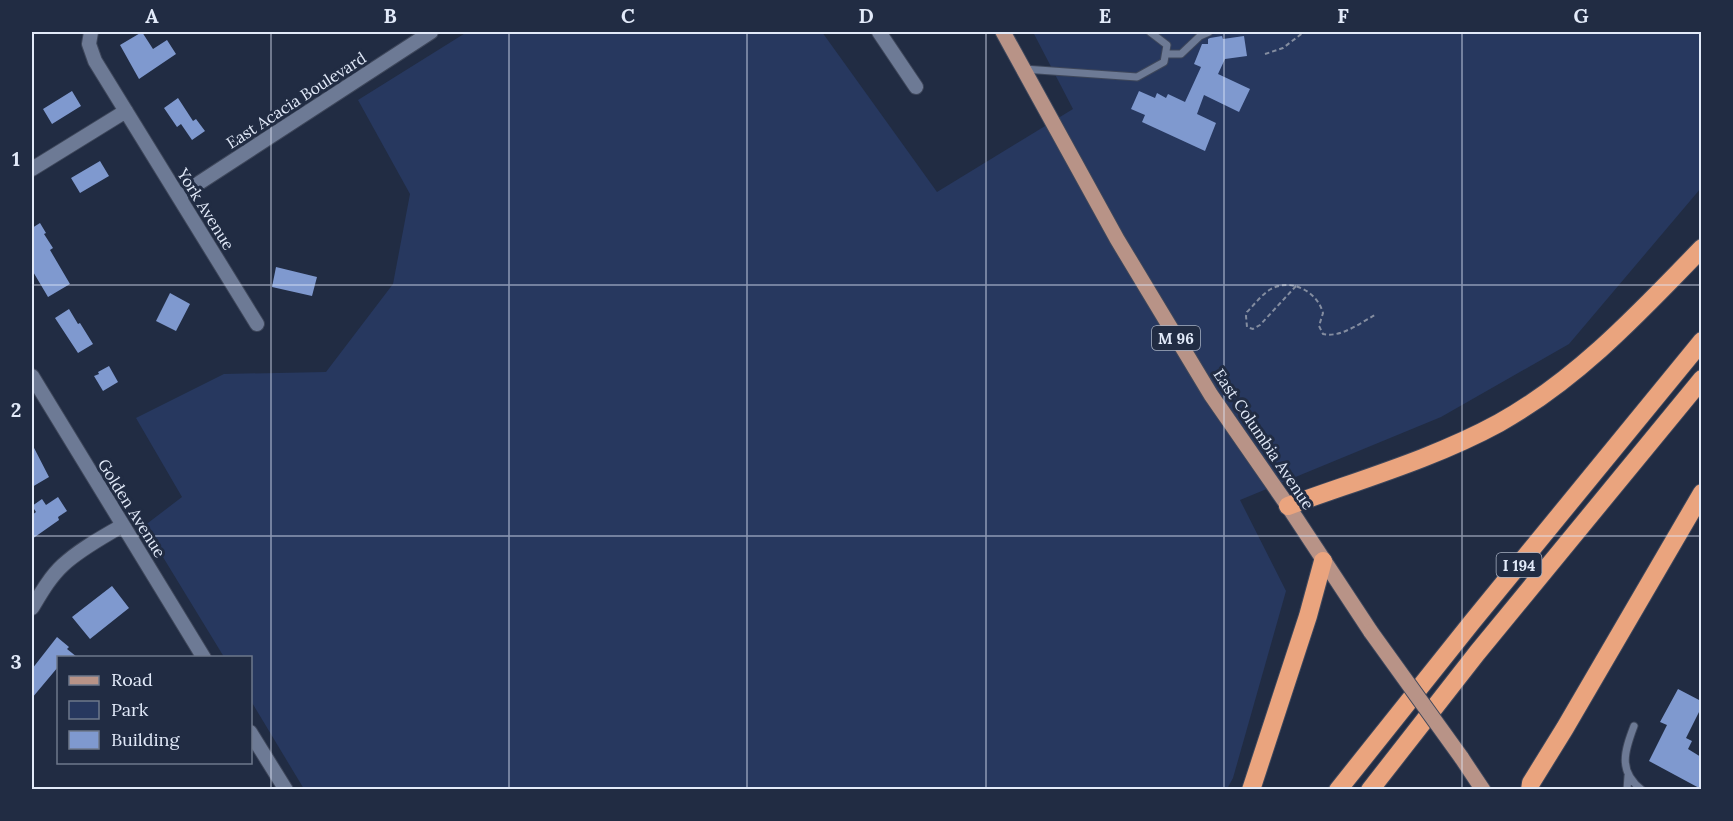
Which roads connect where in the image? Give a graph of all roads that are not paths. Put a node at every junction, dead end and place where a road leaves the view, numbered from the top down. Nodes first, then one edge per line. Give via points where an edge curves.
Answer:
1 (91, 32) edge
2 (431, 32) edge
3 (879, 32) edge
4 (1003, 32) edge
5 (1151, 32) edge
6 (1209, 32) edge
7 (1166, 54) junction
8 (1024, 69) junction
9 (916, 87) dead end
10 (126, 111) junction
11 (32, 169) edge
12 (178, 196) junction
13 (1701, 248) edge
14 (257, 324) dead end
15 (1701, 341) edge
16 (32, 376) edge
17 (1701, 379) edge
18 (1701, 493) edge
19 (1288, 506) junction
20 (123, 525) junction
21 (1323, 561) junction
22 (32, 608) edge
23 (203, 656) edge
24 (1634, 726) dead end
25 (252, 735) edge
26 (1628, 776) junction
27 (286, 789) edge
28 (1251, 789) edge
29 (1338, 789) edge
30 (1370, 789) edge
31 (1483, 789) edge
32 (1530, 789) edge
33 (1627, 789) edge
34 (1642, 789) edge

1 - 10 street, York Avenue via 91,52
2 - 12 street, East Acacia Boulevard
3 - 9 street
4 - 8 main road, East Columbia Avenue / M 96
5 - 7 lane via 1167,45
6 - 7 lane via 1182,54
7 - 8 lane via 1164,62 1137,77
8 - 19 main road, East Columbia Avenue / M 96 via 1117,239 1193,366
10 - 11 street
10 - 12 street, York Avenue
12 - 14 street, York Avenue
13 - 19 highway via 1586,362 1500,422 1442,451
15 - 29 highway, I 194
16 - 20 street, Golden Avenue
17 - 30 highway, I 194
18 - 32 highway
19 - 21 main road, East Columbia Avenue / M 96
20 - 22 street via 65,563
20 - 23 street, Golden Avenue
21 - 28 highway
21 - 31 main road, East Columbia Avenue / M 96, bridge
24 - 26 lane via 1625,757
25 - 27 street
26 - 33 lane
26 - 34 lane

